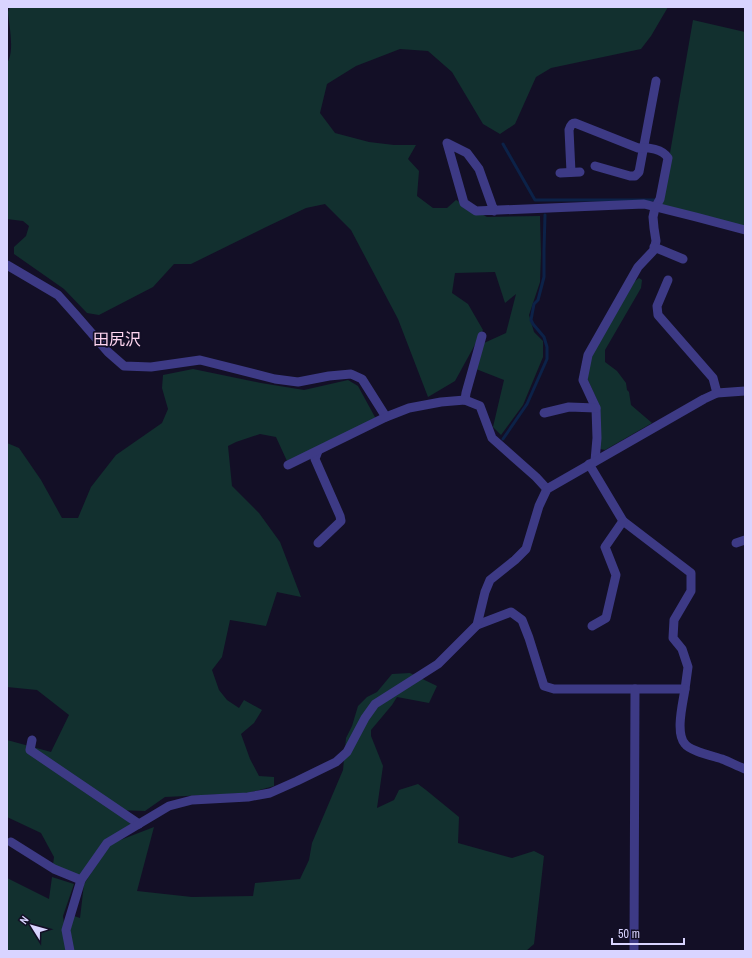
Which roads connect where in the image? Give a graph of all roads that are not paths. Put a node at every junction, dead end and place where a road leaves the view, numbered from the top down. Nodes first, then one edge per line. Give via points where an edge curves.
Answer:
1 (656, 81) dead end
2 (644, 148) junction
3 (595, 166) dead end
4 (571, 172) junction
5 (580, 172) dead end
6 (560, 173) dead end
7 (655, 208) junction
8 (494, 211) junction
9 (745, 230) edge
10 (654, 247) junction
11 (683, 259) dead end
12 (7, 265) edge
13 (668, 280) dead end
14 (482, 336) dead end
15 (745, 391) edge
16 (718, 393) junction
17 (465, 400) junction
18 (596, 408) junction
19 (544, 413) dead end
20 (386, 417) junction
21 (318, 451) junction
22 (592, 463) junction
23 (288, 465) dead end
24 (547, 489) junction
25 (623, 522) junction
26 (318, 543) dead end
27 (477, 625) junction
28 (592, 626) dead end
29 (635, 689) junction
30 (685, 689) junction
31 (32, 740) dead end
32 (745, 769) edge
33 (139, 824) junction
34 (11, 842) dead end
35 (82, 880) junction
36 (70, 951) edge
37 (634, 951) edge

1 - 2 street
2 - 3 street via 639,172 635,176
2 - 4 street via 573,123 568,130
2 - 7 street via 662,152 668,158 660,199
4 - 5 street
4 - 6 street
7 - 8 street via 644,204
7 - 9 street
7 - 10 street
8 - 8 street via 476,212 464,203 446,143 467,153 479,169
10 - 11 street
10 - 18 street via 638,267 588,355 584,380
12 - 20 street via 58,295 108,352 124,366 151,367 200,360 275,379 298,382 351,374 362,379
13 - 16 street via 657,306 658,315 713,378
14 - 17 street
15 - 16 street
16 - 22 street
17 - 20 street via 409,408
17 - 24 street via 480,406 492,438
18 - 19 street via 570,407
18 - 22 street via 597,438
20 - 21 street
21 - 23 street
21 - 26 street via 315,459 341,521
22 - 24 street
22 - 25 street
24 - 27 street via 526,549 490,580
25 - 28 street via 605,547 616,575 606,618
25 - 30 street via 691,573 691,591 674,620 673,638 682,649 688,667
27 - 29 street via 511,612 522,620 544,686 554,689
27 - 33 street via 438,664 375,704 347,752 336,762 270,792 248,797 192,800 169,806
29 - 30 street
29 - 37 street
30 - 32 street via 680,720 681,736 685,745
31 - 33 street via 30,750
33 - 35 street via 107,843
34 - 35 street via 54,869
35 - 36 street via 66,930

